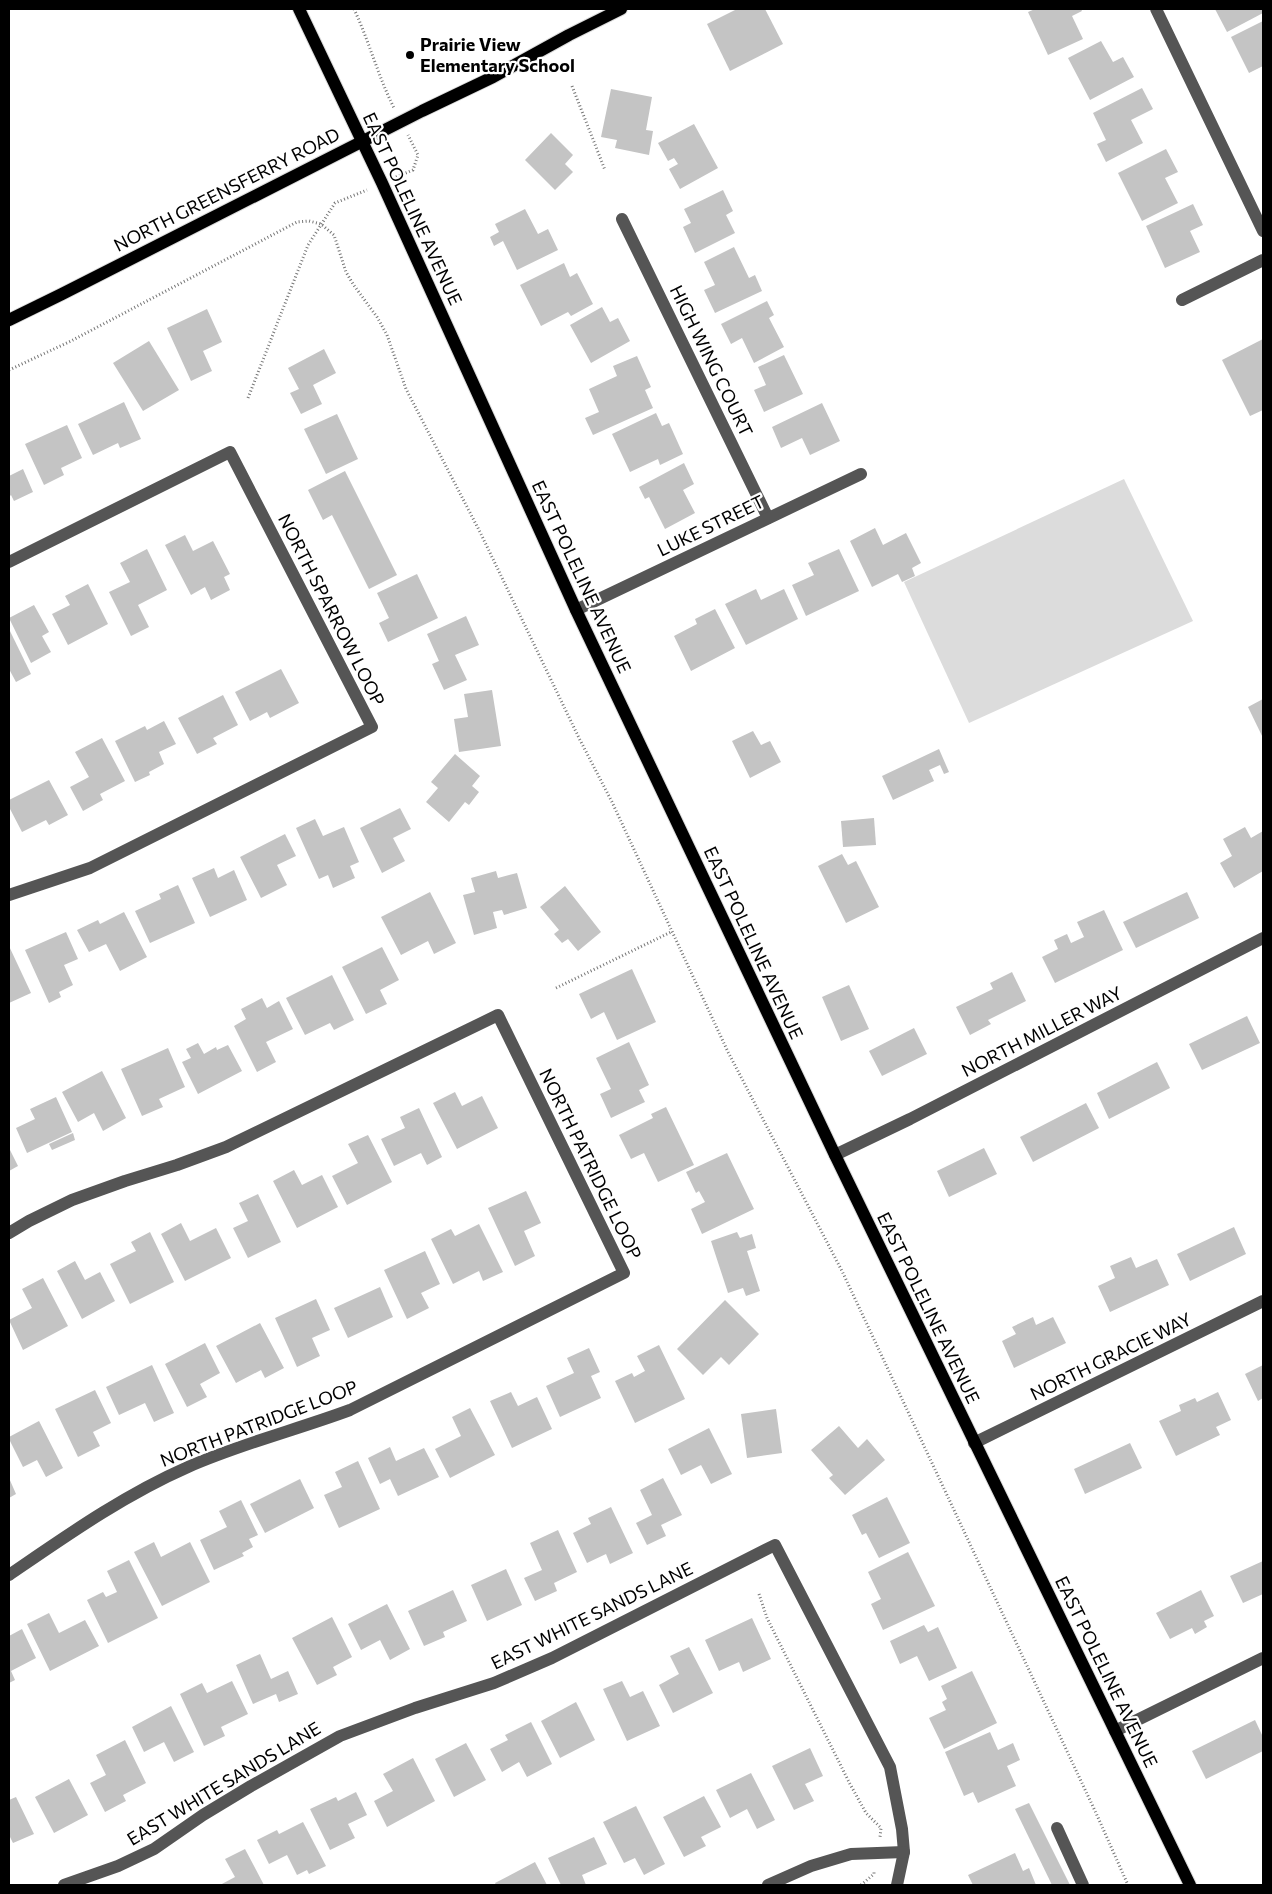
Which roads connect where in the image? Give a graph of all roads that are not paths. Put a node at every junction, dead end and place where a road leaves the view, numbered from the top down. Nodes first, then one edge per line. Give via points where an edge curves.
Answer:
1 (300, 9) edge
2 (621, 9) edge
3 (1156, 9) edge
4 (362, 141) junction
5 (622, 219) dead end
6 (1263, 231) edge
7 (1263, 260) edge
8 (1182, 300) dead end
9 (9, 320) edge
10 (861, 474) dead end
11 (768, 518) junction
12 (9, 562) edge
13 (576, 610) junction
14 (9, 895) edge
15 (1263, 938) edge
16 (835, 1155) junction
17 (9, 1232) edge
18 (1263, 1301) edge
19 (974, 1443) junction
20 (9, 1575) edge
21 (1263, 1658) edge
22 (1115, 1731) junction
23 (1057, 1828) dead end
24 (904, 1852) junction
25 (64, 1885) edge
26 (768, 1885) edge
27 (897, 1885) edge
28 (1083, 1885) edge
29 (1190, 1885) edge

1 - 4 main road, EAST POLELINE AVENUE
2 - 4 main road, NORTH GREENSFERRY ROAD
3 - 6 street
4 - 9 main road, NORTH GREENSFERRY ROAD
4 - 13 main road, EAST POLELINE AVENUE
5 - 11 street, HIGH WING COURT
7 - 8 street
10 - 11 street, LUKE STREET
11 - 13 street, LUKE STREET
12 - 14 street, NORTH SPARROW LOOP via 230,452 372,727 90,868
13 - 16 main road, EAST POLELINE AVENUE
15 - 16 street, NORTH MILLER WAY
16 - 19 main road, EAST POLELINE AVENUE
17 - 20 street, NORTH PATRIDGE LOOP via 72,1200 226,1147 498,1014 624,1273 350,1410 188,1467 144,1488
18 - 19 street, NORTH GRACIE WAY
19 - 22 main road, EAST POLELINE AVENUE
21 - 22 street
22 - 29 main road, EAST POLELINE AVENUE
23 - 28 street
24 - 25 street, EAST WHITE SANDS LANE via 890,1767 775,1545 536,1665 494,1683 340,1736 203,1815 154,1849
24 - 26 street via 851,1854 810,1866
24 - 27 street, EAST WHITE SANDS LANE

